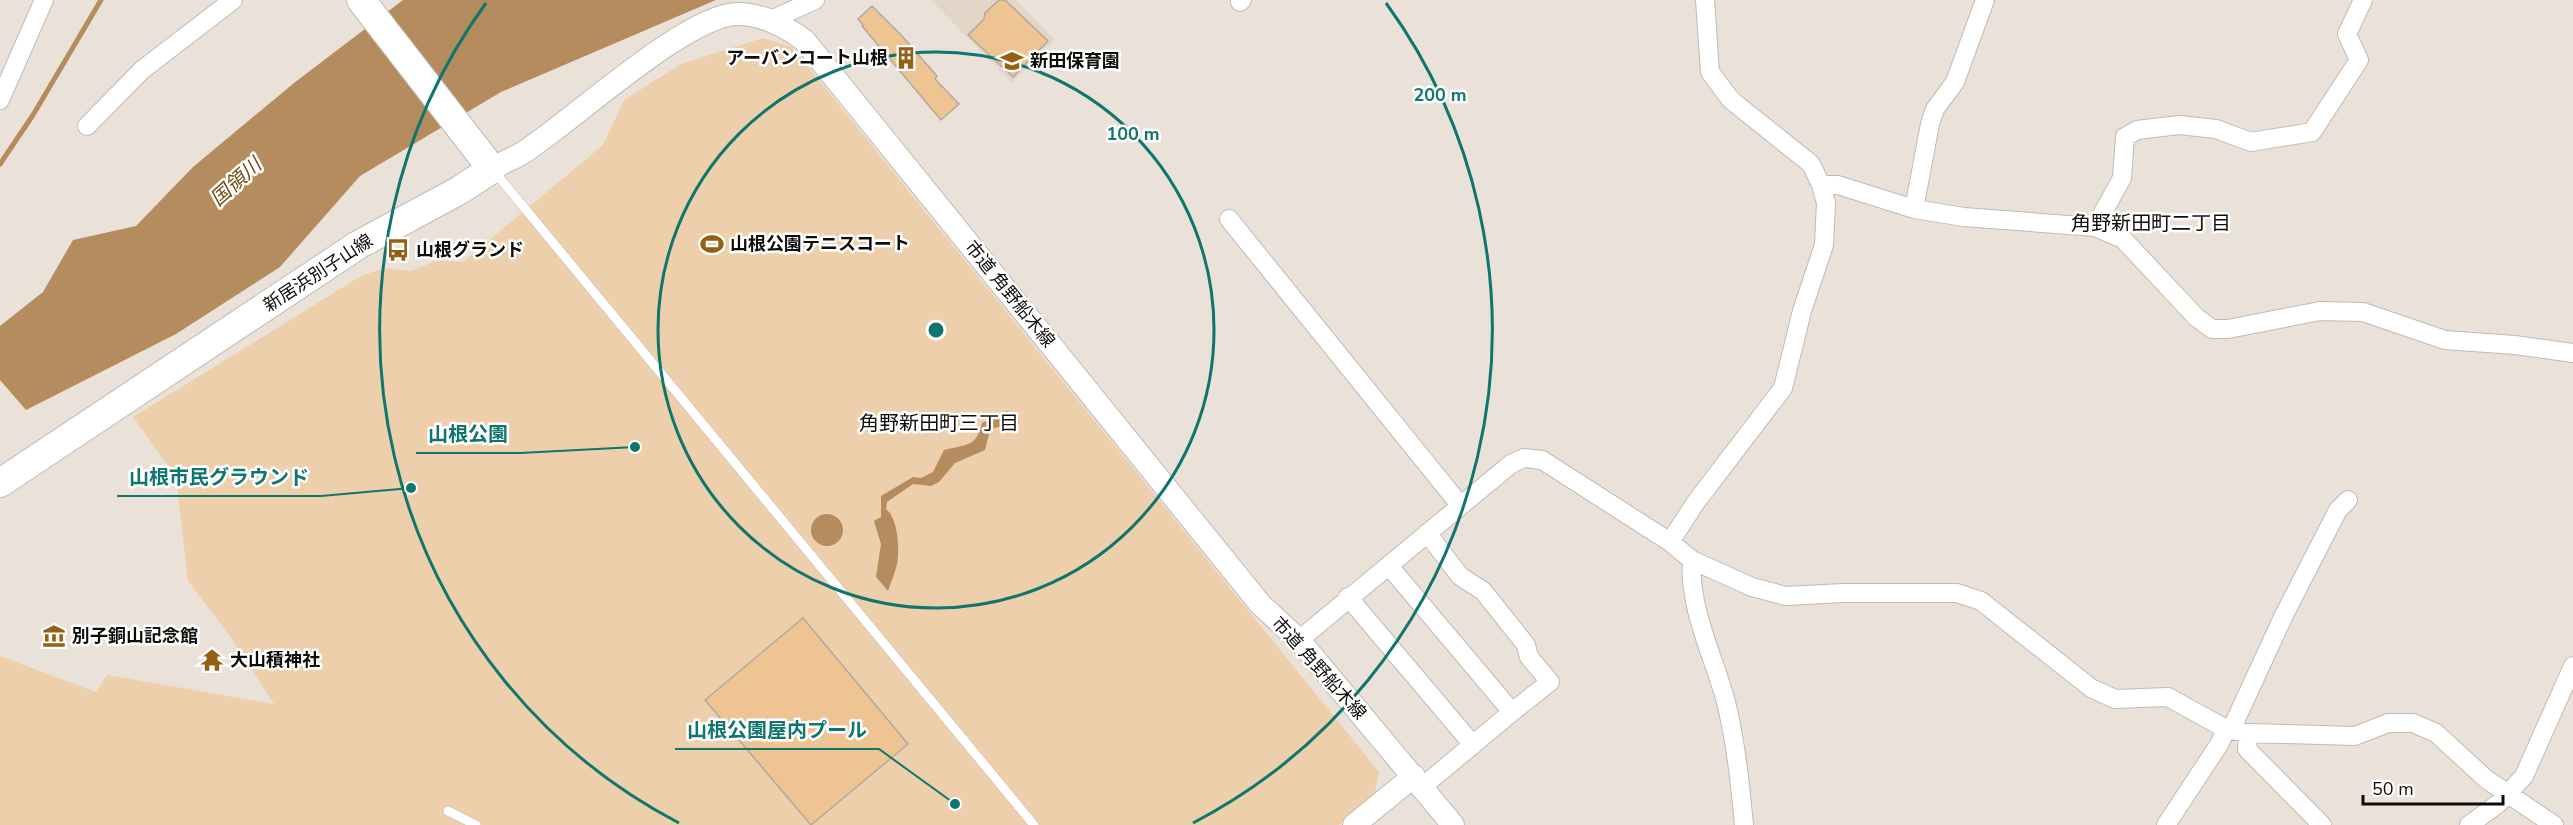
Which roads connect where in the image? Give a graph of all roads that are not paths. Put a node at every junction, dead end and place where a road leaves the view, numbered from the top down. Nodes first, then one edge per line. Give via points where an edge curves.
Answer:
1 (44, 0) edge
2 (232, 0) edge
3 (361, 0) edge
4 (815, 0) edge
5 (1705, 0) edge
6 (1984, 0) edge
7 (2363, 0) edge
8 (771, 20) junction
9 (0, 100) edge
10 (87, 126) dead end
11 (492, 169) junction
12 (1821, 185) junction
13 (1914, 209) junction
14 (1229, 219) dead end
15 (2095, 227) junction
16 (2573, 353) edge
17 (0, 483) edge
18 (2348, 500) dead end
19 (1460, 505) junction
20 (1427, 533) junction
21 (1670, 542) junction
22 (1692, 560) junction
23 (1389, 566) junction
24 (1348, 597) junction
25 (1299, 640) junction
26 (2573, 666) edge
27 (1512, 712) junction
28 (2235, 731) junction
29 (1473, 745) junction
30 (1418, 781) junction
31 (2508, 795) junction
32 (448, 811) dead end
33 (476, 825) edge
34 (1034, 825) edge
35 (1354, 825) edge
36 (1453, 825) edge
37 (1744, 825) edge
38 (2166, 825) edge
39 (2322, 825) edge
40 (2469, 825) edge
41 (2554, 825) edge

1 - 9 street
2 - 10 street via 142,70
3 - 11 main road
4 - 8 street
5 - 12 street via 1710,72 1731,100 1811,164
6 - 13 street via 1955,82 1935,109
7 - 15 street via 2347,34 2359,60 2312,132 2250,142 2216,129 2179,125 2137,130 2125,137 2122,178
8 - 11 street, 市道 角野船木線 via 736,14 709,21 668,45 523,153
8 - 25 street, 市道 角野船木線 via 804,40 1261,605
11 - 17 main road, 新居浜別子山線 via 358,245
11 - 34 lane
12 - 13 street via 1838,185
12 - 21 street via 1826,202 1824,244 1782,388
13 - 15 street via 1964,217
14 - 19 street
15 - 16 street via 2123,239 2212,329 2320,311 2363,312 2445,340
18 - 28 street via 2338,510 2284,615
19 - 20 street
19 - 21 street via 1511,464 1524,458 1542,460
20 - 23 street
20 - 27 street via 1460,576 1483,591 1550,682
21 - 22 street
22 - 28 street via 1752,587 1786,596 1957,593 1981,601 2091,688 2115,699 2168,697
22 - 37 street via 1691,574 1708,652 1725,700 1738,758
23 - 24 street
23 - 27 street
24 - 25 street
24 - 29 street
25 - 30 street, 市道 角野船木線
26 - 31 street via 2524,776
27 - 29 street
28 - 31 street via 2355,736 2388,723 2413,723 2436,733
28 - 38 street via 2220,743
28 - 39 street via 2247,749
29 - 30 street
30 - 35 street
30 - 36 street, 市道 角野船木線
31 - 40 street
31 - 41 street
32 - 33 lane

